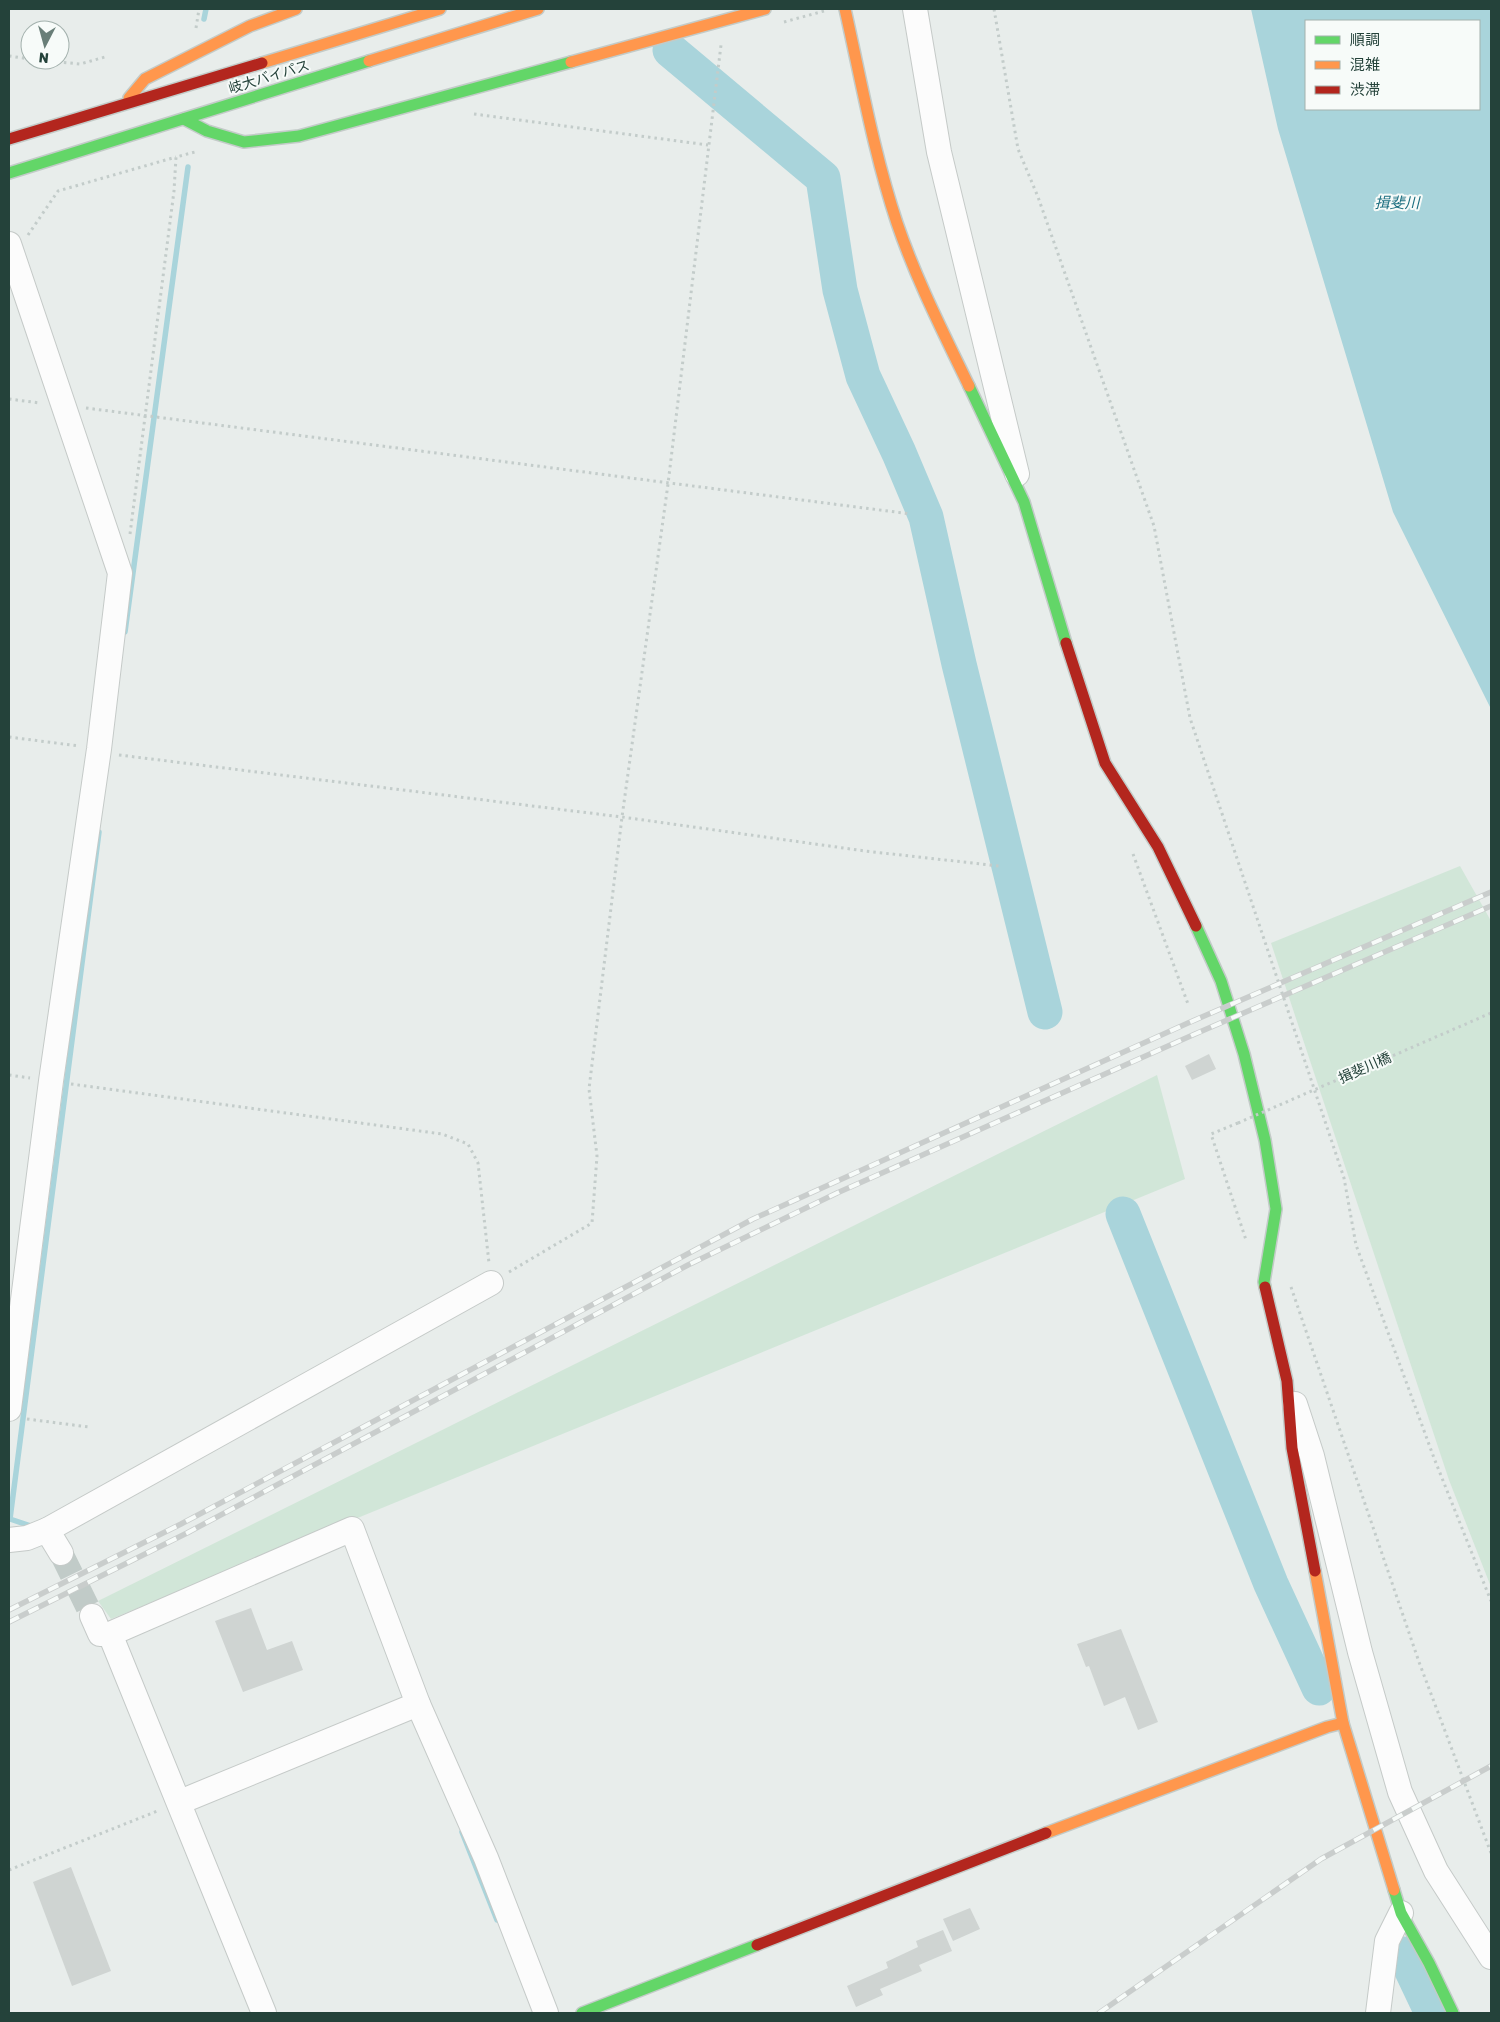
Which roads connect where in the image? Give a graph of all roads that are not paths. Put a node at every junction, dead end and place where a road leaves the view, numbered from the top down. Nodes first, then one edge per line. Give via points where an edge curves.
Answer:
1 (296, 9) edge
2 (440, 9) edge
3 (538, 9) edge
4 (765, 9) edge
5 (845, 9) edge
6 (915, 9) edge
7 (124, 102) junction
8 (184, 119) junction
9 (9, 138) edge
10 (9, 173) edge
11 (11, 250) edge
12 (1024, 502) junction
13 (491, 1283) road end
14 (1287, 1381) junction
15 (16, 1414) edge
16 (47, 1530) junction
17 (9, 1540) edge
18 (61, 1553) tunnel mouth
19 (92, 1616) tunnel mouth
20 (110, 1634) junction
21 (418, 1704) junction
22 (1343, 1724) junction
23 (180, 1802) junction
24 (1401, 1913) junction
25 (1491, 1957) edge
26 (264, 2013) edge
27 (546, 2013) edge
28 (582, 2013) edge
29 (1378, 2013) edge
30 (1453, 2013) edge

1 - 7 main road via 250,26 145,79
2 - 7 main road, 岐大バイパス
3 - 8 main road, 岐大バイパス
4 - 8 main road via 299,136 244,142 207,131
5 - 12 main road via 897,222 924,292
6 - 12 street via 939,152
7 - 9 main road, 岐大バイパス
8 - 10 main road, 岐大バイパス
11 - 15 street via 120,573 52,1081
12 - 14 main road via 1105,763 1158,847 1196,926 1221,981 1244,1054 1265,1140 1276,1209 1264,1282
13 - 16 street
14 - 22 main road via 1292,1448
14 - 25 street via 1312,1456 1360,1652 1400,1792 1436,1871
16 - 17 street via 27,1538
16 - 18 street
19 - 20 street via 100,1634
20 - 21 street via 352,1529
20 - 23 street
21 - 23 street
21 - 27 street via 486,1858
22 - 24 main road
22 - 28 main road via 1327,1727 1122,1803
23 - 26 street
24 - 29 street via 1387,1941
24 - 30 main road

